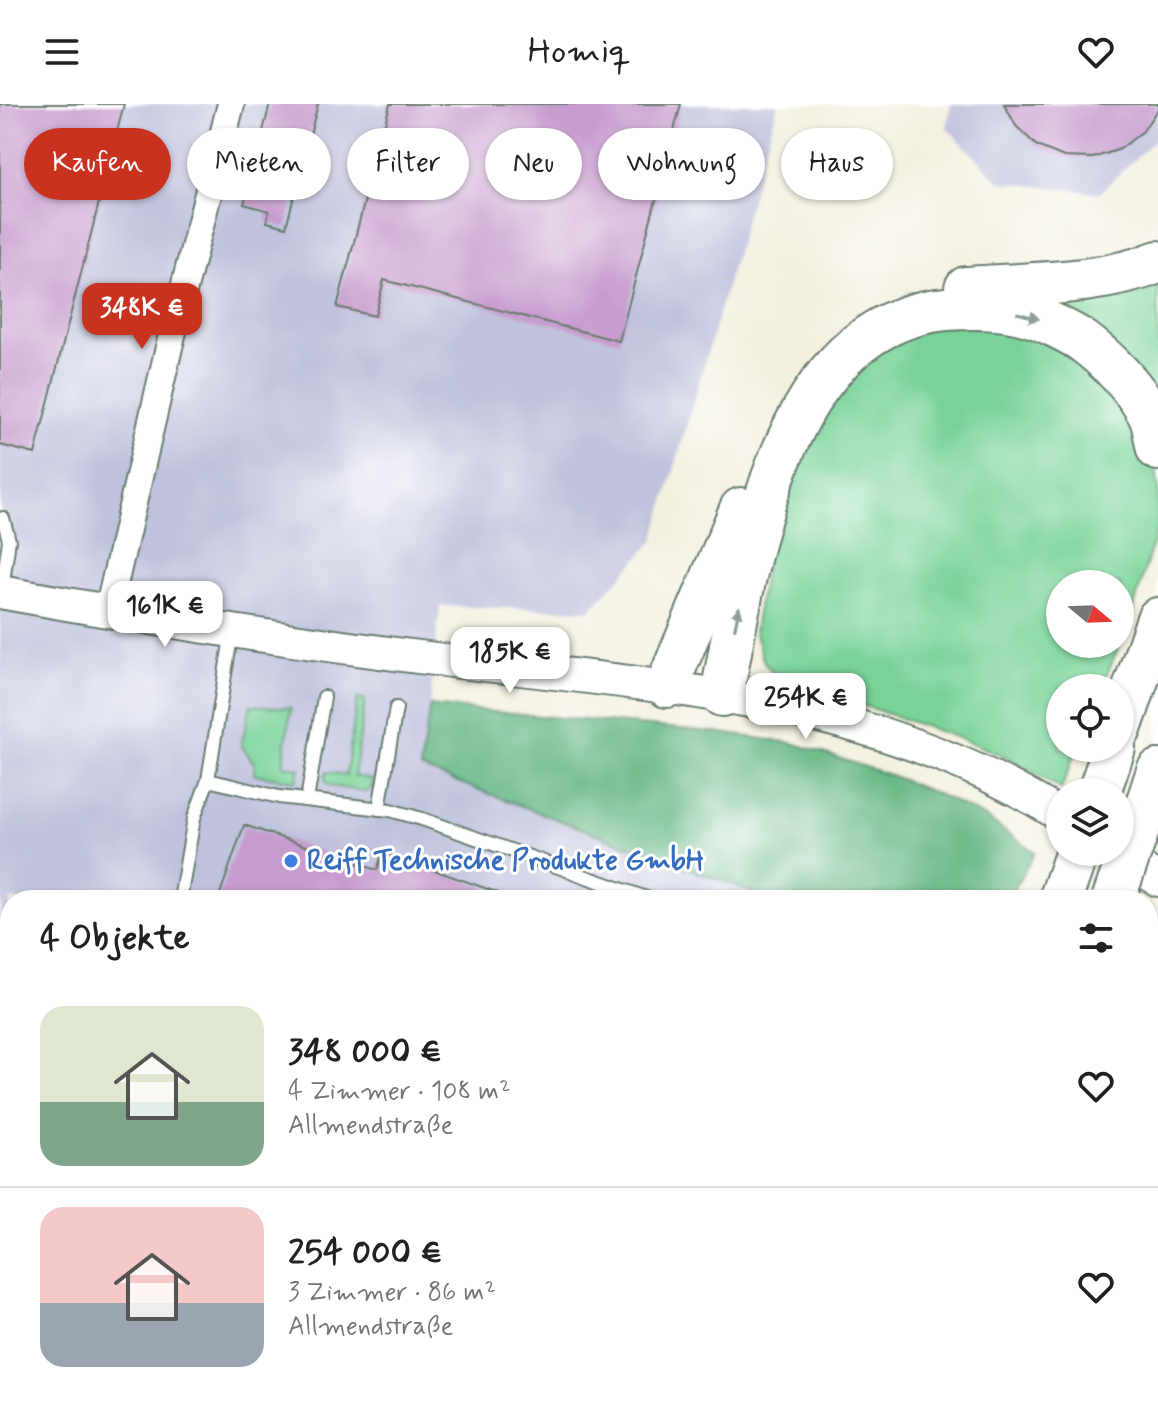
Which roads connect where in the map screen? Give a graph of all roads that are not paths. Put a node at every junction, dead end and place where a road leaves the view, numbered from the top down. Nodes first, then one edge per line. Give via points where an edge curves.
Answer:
1 (231, 104) edge
2 (1158, 262) edge
3 (1158, 449) edge
4 (3, 518) dead end
5 (1, 592) edge
6 (108, 611) junction
7 (1158, 619) edge
8 (232, 631) junction
9 (667, 686) junction
10 (1134, 688) edge
11 (722, 695) junction
12 (324, 697) dead end
13 (396, 708) dead end
14 (208, 780) junction
15 (1152, 794) edge
16 (307, 800) junction
17 (1046, 807) edge
18 (379, 809) junction
19 (1134, 864) edge
20 (1158, 880) edge
21 (182, 890) edge
22 (624, 890) edge
23 (1117, 890) edge

1 - 6 street
2 - 9 highway via 1105,276 918,296 844,333 807,371 780,416
11 -> 3 highway via 751,554 784,449 814,392 838,362 879,331 936,310 970,307 1039,318 1083,341 1118,373 1150,415
4 - 5 lane via 9,540
5 - 6 street
6 - 8 street
7 - 10 highway
8 - 9 street
8 - 14 lane
9 - 11 street
11 - 17 street via 800,710 902,740
12 - 16 lane
13 - 18 lane
14 - 16 lane
14 - 21 lane via 194,818
15 - 23 highway, bridge
16 - 18 lane
18 - 22 lane via 422,819
19 - 20 street

